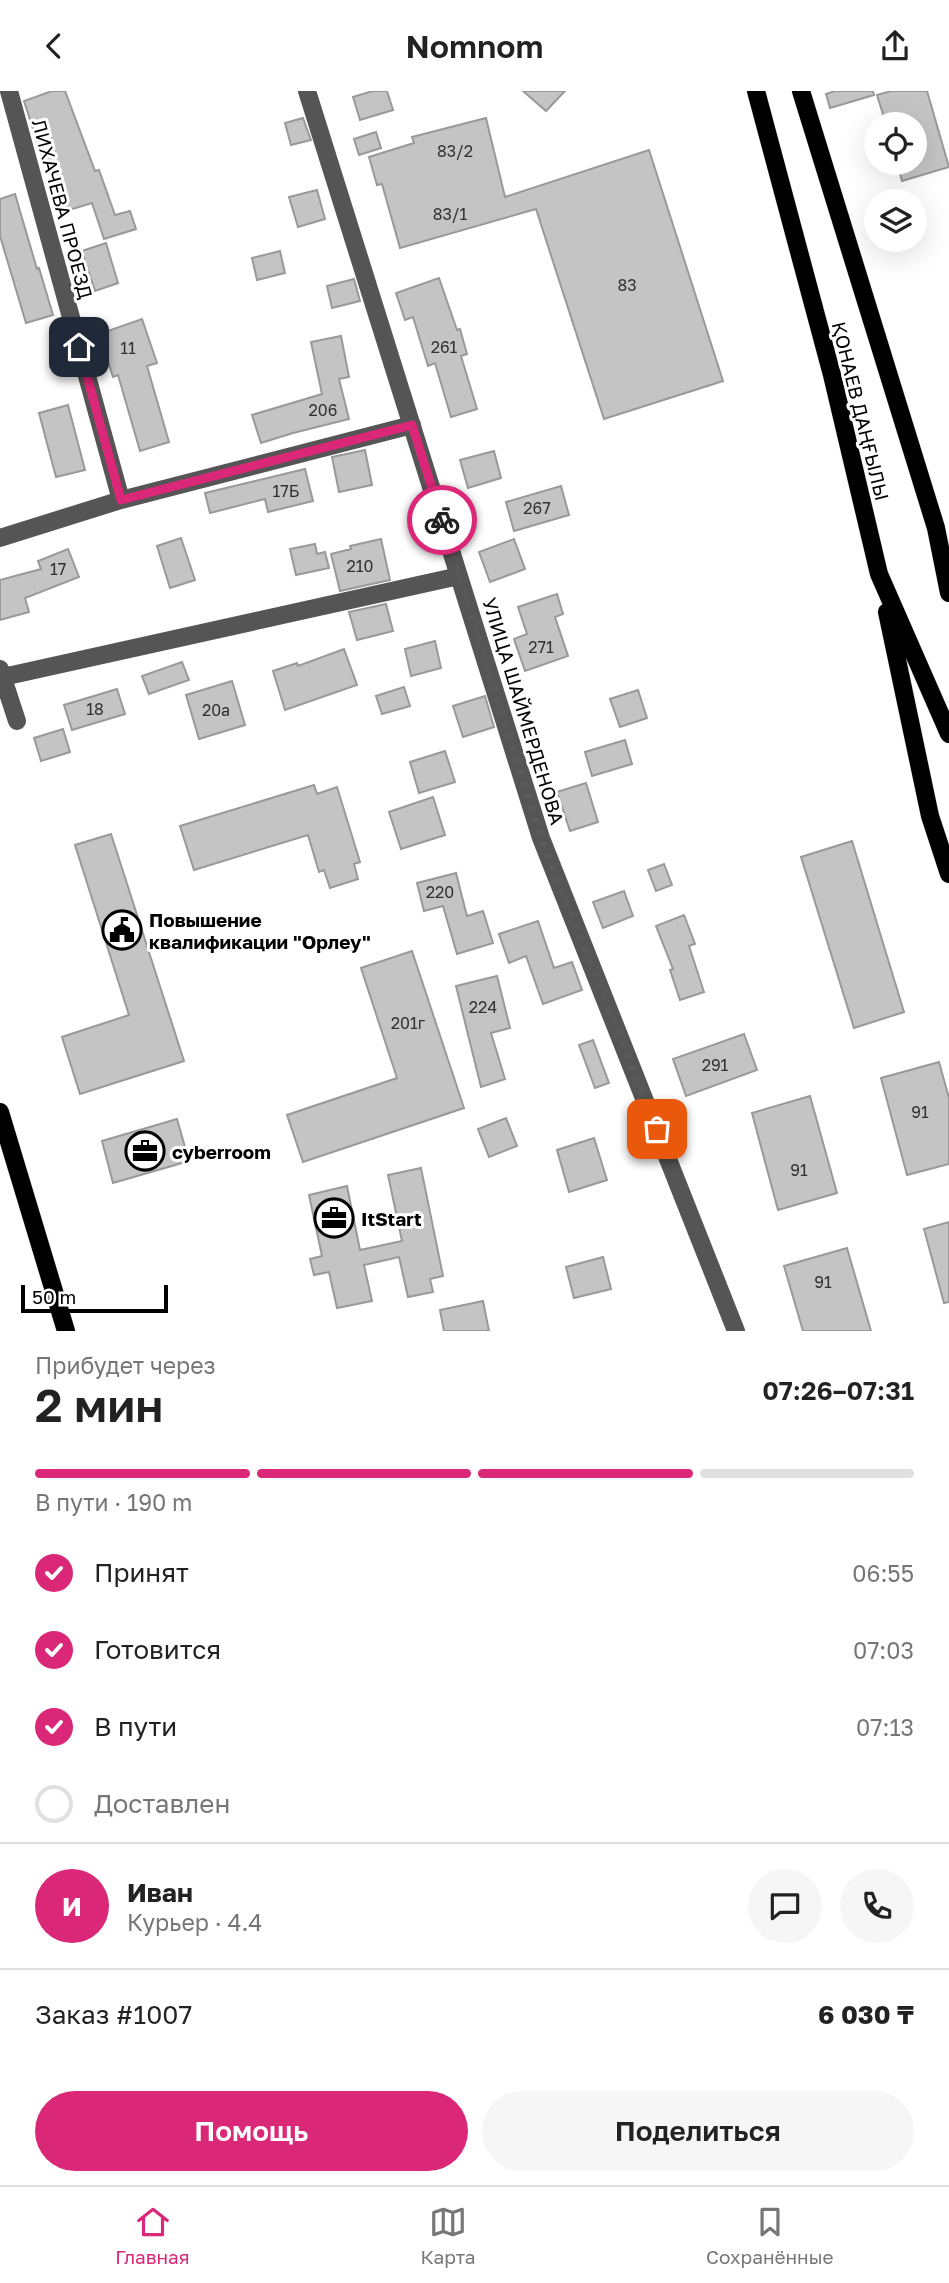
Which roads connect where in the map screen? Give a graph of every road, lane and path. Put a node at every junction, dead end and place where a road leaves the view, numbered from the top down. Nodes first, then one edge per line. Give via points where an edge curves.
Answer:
1 (9, 91) edge
2 (307, 91) edge
3 (755, 91) edge
4 (800, 91) edge
5 (412, 425) junction
6 (121, 500) junction
7 (936, 527) junction
8 (0, 537) edge
9 (949, 558) edge
10 (879, 574) junction
11 (459, 576) junction
12 (949, 593) edge
13 (1, 673) edge
14 (18, 721) dead end
15 (949, 734) edge
16 (949, 874) edge
17 (0, 1112) edge
18 (66, 1331) edge
19 (736, 1331) edge

1 - 6 street, ЛИХАЧЕВА ПРОЕЗД
2 - 5 street, УЛИЦА ШАЙМЕРДЕНОВА
3 - 10 main road, ҚОНАЕВ ДАҢҒЫЛЫ via 832,375
4 - 7 main road
5 - 6 street
5 - 11 street, УЛИЦА ШАЙМЕРДЕНОВА
6 - 8 street
7 - 9 main road
7 - 12 main road
10 - 15 main road, ҚОНАЕВ ДАҢҒЫЛЫ
10 - 16 main road via 930,816
11 - 13 street
11 - 19 street, УЛИЦА ШАЙМЕРДЕНОВА via 541,838
13 - 14 street
17 - 18 main road

